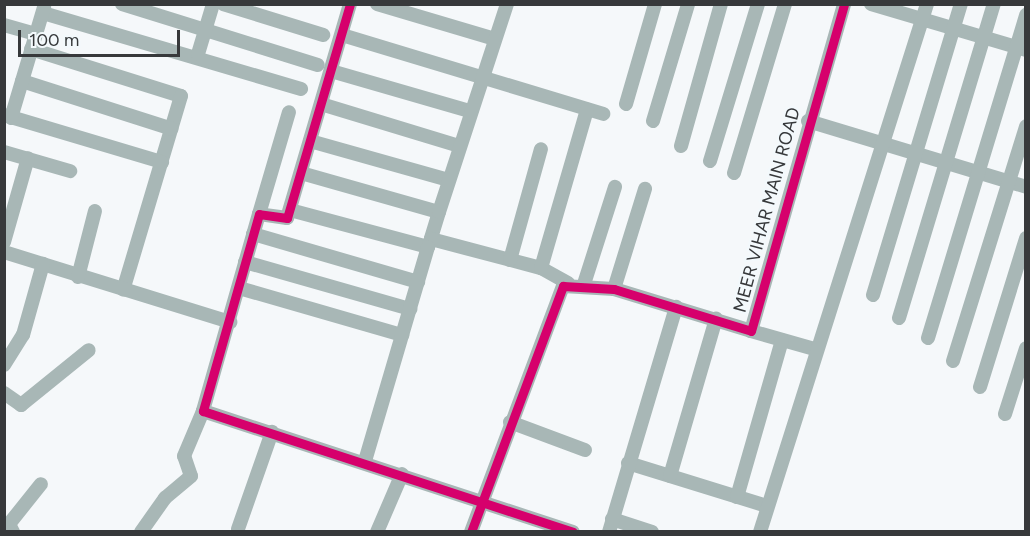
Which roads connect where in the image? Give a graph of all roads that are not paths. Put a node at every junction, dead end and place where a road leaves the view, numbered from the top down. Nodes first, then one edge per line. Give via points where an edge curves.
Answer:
1 (122, 4) edge
2 (213, 4) edge
3 (223, 4) edge
4 (350, 4) edge
5 (376, 4) edge
6 (507, 4) edge
7 (655, 4) edge
8 (688, 4) edge
9 (721, 4) edge
10 (758, 4) edge
11 (785, 4) edge
12 (844, 4) edge
13 (871, 4) edge
14 (927, 4) edge
15 (961, 4) edge
16 (994, 4) edge
17 (890, 7) edge
18 (44, 9) edge
19 (1026, 15) edge
20 (922, 20) junction
21 (4, 25) edge
22 (206, 28) junction
23 (954, 29) junction
24 (35, 34) junction
25 (323, 35) dead end
26 (342, 35) junction
27 (984, 38) junction
28 (495, 39) junction
29 (31, 49) junction
30 (1021, 49) edge
31 (198, 54) junction
32 (324, 68) junction
33 (482, 76) junction
34 (22, 81) junction
35 (301, 88) dead end
36 (321, 104) junction
37 (626, 104) dead end
38 (587, 110) junction
39 (470, 111) junction
40 (289, 112) dead end
41 (603, 114) dead end
42 (8, 116) edge
43 (653, 121) dead end
44 (808, 121) junction
45 (1026, 126) edge
46 (172, 129) junction
47 (310, 141) junction
48 (885, 145) junction
49 (459, 146) junction
50 (681, 146) dead end
51 (541, 149) dead end
52 (4, 152) edge
53 (913, 153) junction
54 (28, 158) junction
55 (710, 161) dead end
56 (162, 162) junction
57 (947, 164) junction
58 (70, 171) dead end
59 (976, 172) junction
60 (301, 173) junction
61 (734, 173) dead end
62 (449, 180) junction
63 (1008, 182) junction
64 (615, 187) dead end
65 (1026, 187) edge
66 (645, 189) dead end
67 (290, 210) junction
68 (95, 211) dead end
69 (439, 212) junction
70 (259, 214) junction
71 (253, 234) junction
72 (1026, 238) edge
73 (4, 242) edge
74 (430, 243) junction
75 (4, 252) edge
76 (510, 260) junction
77 (245, 262) junction
78 (43, 264) junction
79 (542, 268) junction
80 (78, 277) junction
81 (418, 282) junction
82 (568, 283) junction
83 (584, 284) junction
84 (239, 288) junction
85 (614, 289) junction
86 (123, 290) junction
87 (873, 295) dead end
88 (676, 307) junction
89 (410, 309) junction
90 (899, 318) dead end
91 (716, 320) junction
92 (230, 322) junction
93 (751, 331) junction
94 (402, 335) junction
95 (928, 338) dead end
96 (782, 340) junction
97 (1026, 348) edge
98 (814, 349) junction
99 (89, 350) dead end
100 (953, 361) dead end
101 (4, 365) edge
102 (980, 387) dead end
103 (4, 393) edge
104 (203, 411) junction
105 (1005, 414) dead end
106 (510, 422) junction
107 (272, 432) junction
108 (585, 450) dead end
109 (365, 461) junction
110 (628, 463) junction
111 (402, 474) junction
112 (670, 476) junction
113 (41, 484) dead end
114 (737, 497) junction
115 (479, 505) junction
116 (767, 506) junction
117 (610, 525) edge
118 (9, 528) edge
119 (238, 529) dead end
120 (141, 531) edge
121 (376, 531) edge
122 (471, 531) edge
123 (573, 531) edge
124 (652, 531) edge
125 (760, 531) edge

1 - 22 street
2 - 22 street
3 - 25 street
4 - 26 street
5 - 28 street
6 - 28 street
7 - 37 street
8 - 43 street
9 - 50 street
10 - 55 street
11 - 61 street
12 - 44 street, MEER VIHAR MAIN ROAD
13 - 17 street
14 - 20 street
15 - 23 street
16 - 27 street
17 - 20 street
18 - 24 street
18 - 31 street
19 - 30 street
20 - 23 street
20 - 48 street
21 - 24 street
22 - 31 street
22 - 32 street
23 - 27 street
23 - 53 street
24 - 29 street
26 - 32 street
26 - 33 street
27 - 30 street
27 - 57 street
28 - 33 street
29 - 34 street
29 - 46 street via 178,93
30 - 59 street
31 - 35 street
32 - 36 street
32 - 39 street
33 - 38 street
33 - 39 street
34 - 42 street
34 - 46 street
36 - 47 street
36 - 49 street
38 - 41 street
38 - 79 street
39 - 49 street
40 - 70 street
42 - 56 street
44 - 48 street
44 - 93 street, MEER VIHAR MAIN ROAD
45 - 63 street
46 - 56 street
47 - 60 street
47 - 62 street
48 - 53 street
48 - 98 street
49 - 62 street
51 - 76 street
52 - 54 street
53 - 57 street
53 - 87 street
54 - 58 street
54 - 73 street
56 - 86 street
57 - 59 street
57 - 90 street
59 - 63 street
59 - 95 street
60 - 67 street
60 - 69 street
62 - 69 street
63 - 65 street
63 - 100 street
64 - 83 street
66 - 85 street
67 - 70 street via 283,222
67 - 74 street
68 - 80 street
69 - 74 street
70 - 71 street
71 - 77 street
71 - 81 street
72 - 102 street
74 - 76 street
74 - 81 street
75 - 78 street
76 - 79 street
77 - 84 street
77 - 89 street
78 - 80 street
78 - 101 street via 23,335
79 - 82 street
80 - 86 street
81 - 89 street
82 - 83 street, MEER VIHAR MAIN ROAD
82 - 106 street via 560,292
83 - 85 street, MEER VIHAR MAIN ROAD
84 - 92 street
84 - 94 street
85 - 88 street, MEER VIHAR MAIN ROAD
86 - 92 street
88 - 91 street, MEER VIHAR MAIN ROAD
88 - 110 street
89 - 94 street
91 - 93 street, MEER VIHAR MAIN ROAD
91 - 112 street
92 - 104 street
93 - 96 street
94 - 109 street
96 - 98 street
96 - 114 street
97 - 105 street
98 - 116 street
99 - 103 street via 21,405
104 - 107 street
104 - 120 street via 184,456 191,476 165,498
106 - 108 street
106 - 115 street
107 - 109 street
107 - 119 street
109 - 111 street
110 - 112 street
110 - 117 street
111 - 115 street
111 - 121 street
112 - 114 street
113 - 118 street
114 - 116 street
115 - 122 street
115 - 123 street
116 - 125 street
117 - 124 street

